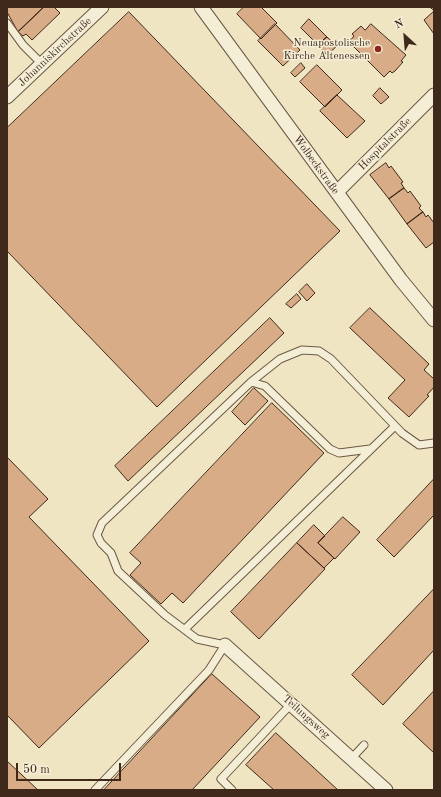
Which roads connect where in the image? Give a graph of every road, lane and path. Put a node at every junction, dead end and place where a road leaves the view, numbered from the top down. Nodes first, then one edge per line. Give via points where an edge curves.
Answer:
1 (102, 7) edge
2 (201, 7) edge
3 (7, 23) edge
4 (42, 64) junction
5 (434, 96) edge
6 (7, 98) edge
7 (337, 192) junction
8 (434, 320) edge
9 (251, 382) junction
10 (395, 426) junction
11 (434, 444) edge
12 (371, 449) junction
13 (185, 629) junction
14 (225, 645) junction
15 (292, 703) junction
16 (364, 745) dead end
17 (352, 758) junction
18 (95, 790) edge
19 (232, 790) edge
20 (386, 790) edge

1 - 4 street, Johanniskirchstraße
2 - 7 street, Wolbeckstraße
3 - 4 lane via 23,45
4 - 6 street, Johanniskirchstraße
5 - 7 street, Hospitalstraße
7 - 8 street, Wolbeckstraße via 401,280
9 - 10 lane via 280,359 302,350 319,351 331,359
9 - 12 lane via 265,386 330,449 340,453
9 - 13 lane via 102,523 97,535 100,543 111,553 118,571 165,615
10 - 11 lane via 420,444
10 - 12 lane
12 - 13 lane
13 - 14 lane via 197,639
14 - 15 street, Teilungsweg
14 - 18 lane via 209,670
15 - 17 street, Teilungsweg
15 - 19 lane via 221,779
16 - 17 lane
17 - 20 street, Teilungsweg

